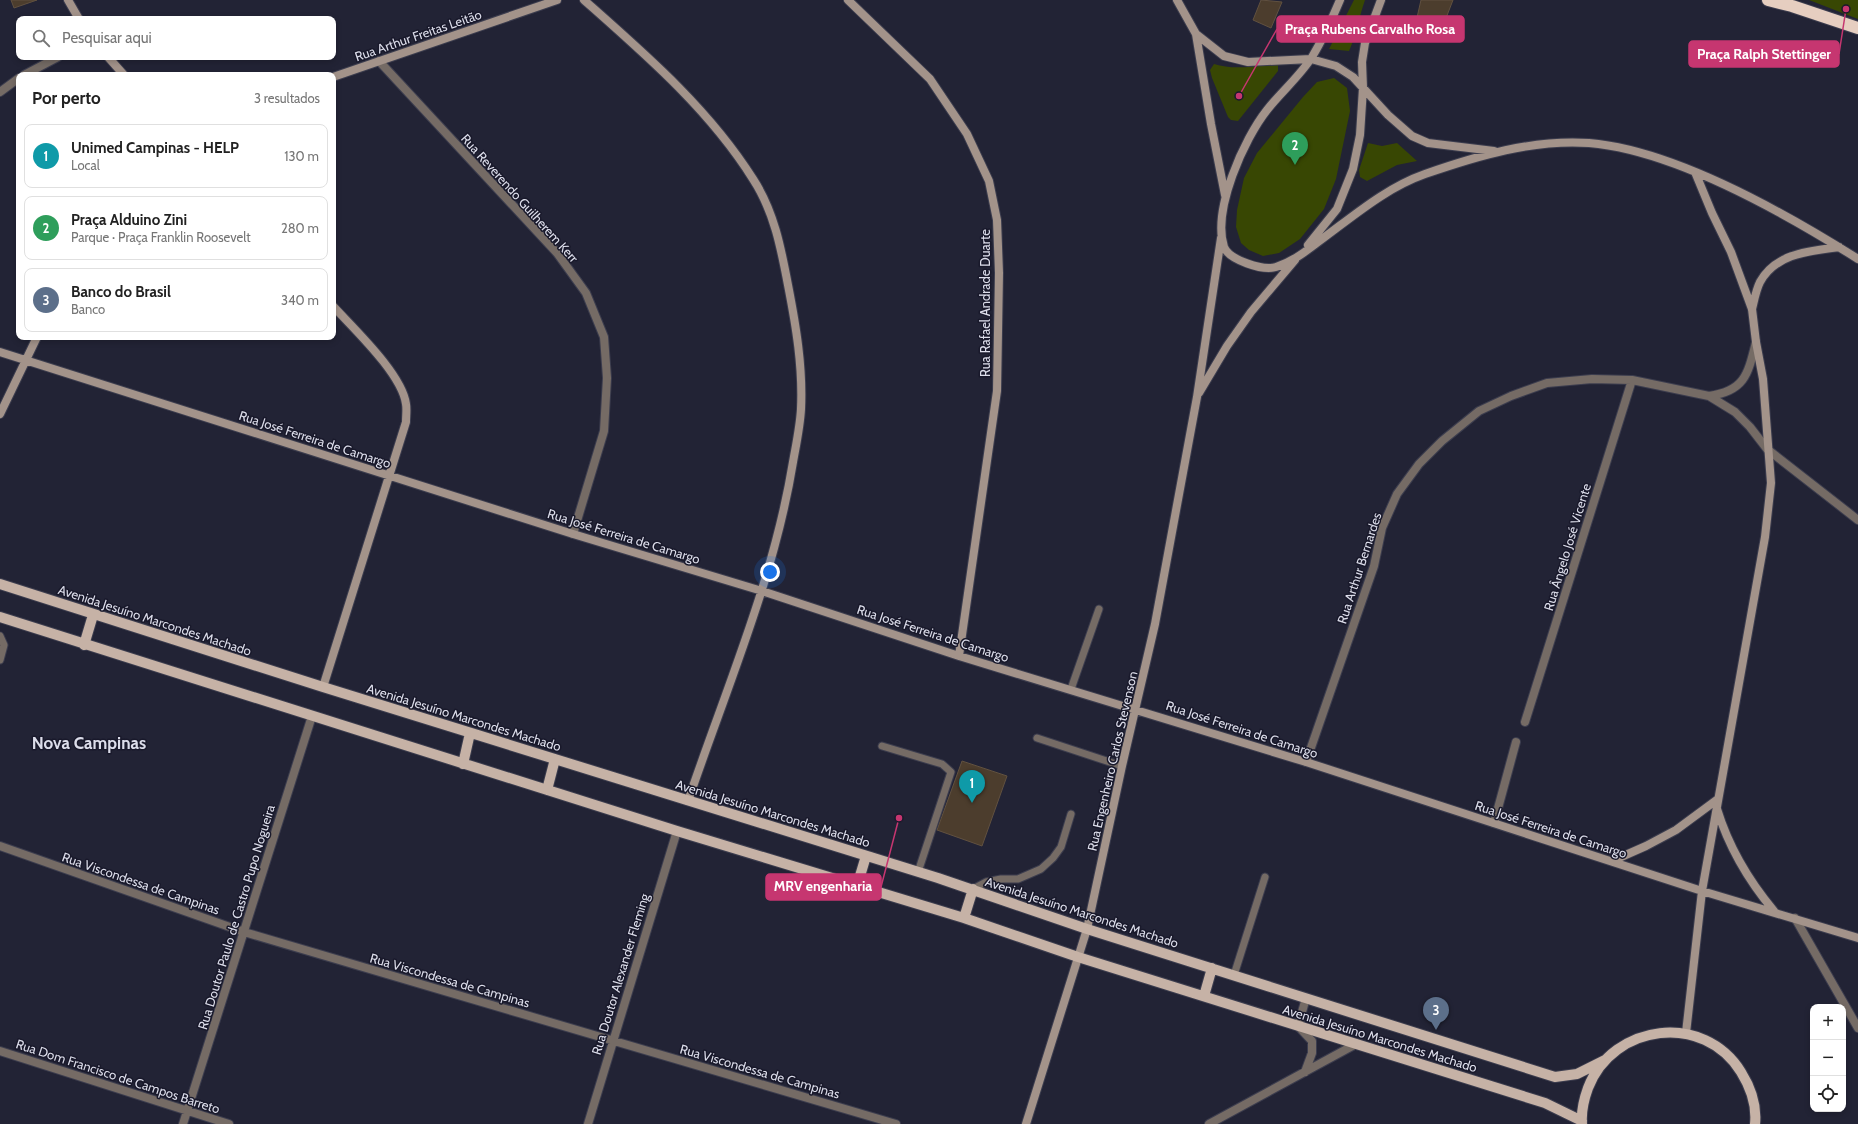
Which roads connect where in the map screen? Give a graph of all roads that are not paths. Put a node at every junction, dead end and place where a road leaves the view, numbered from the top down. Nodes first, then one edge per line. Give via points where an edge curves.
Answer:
1 (68, 0) edge
2 (557, 0) edge
3 (584, 0) edge
4 (848, 0) edge
5 (1177, 0) edge
6 (1340, 0) edge
7 (1381, 0) edge
8 (1768, 0) edge
9 (77, 16) edge
10 (1858, 28) edge
11 (1196, 34) junction
12 (1311, 59) junction
13 (52, 60) edge
14 (111, 60) edge
15 (379, 61) junction
16 (30, 72) edge
17 (121, 72) edge
18 (336, 76) edge
19 (16, 80) edge
20 (1363, 88) junction
21 (0, 92) edge
22 (1499, 151) junction
23 (1695, 172) junction
24 (1225, 196) junction
25 (1221, 235) junction
26 (1839, 247) junction
27 (1298, 257) junction
28 (1858, 259) edge
29 (336, 309) edge
30 (1752, 309) junction
31 (35, 340) edge
32 (1756, 342) junction
33 (0, 352) edge
34 (25, 360) junction
35 (1632, 380) junction
36 (1709, 396) junction
37 (1197, 397) junction
38 (0, 414) edge
39 (1767, 449) junction
40 (388, 475) junction
41 (1858, 520) edge
42 (573, 534) junction
43 (0, 584) edge
44 (762, 590) junction
45 (1099, 609) dead end
46 (93, 615) junction
47 (0, 617) edge
48 (0, 636) edge
49 (84, 644) junction
50 (959, 656) junction
51 (0, 660) edge
52 (322, 687) junction
53 (1070, 689) junction
54 (1136, 708) junction
55 (312, 716) junction
56 (1525, 722) dead end
57 (470, 733) junction
58 (1037, 738) dead end
59 (1516, 742) dead end
60 (882, 746) dead end
61 (555, 759) junction
62 (1306, 762) junction
63 (463, 764) junction
64 (1122, 766) junction
65 (546, 790) junction
66 (688, 801) junction
67 (1718, 803) junction
68 (1071, 814) dead end
69 (1494, 823) junction
70 (677, 831) junction
71 (0, 846) edge
72 (866, 856) junction
73 (1612, 861) junction
74 (918, 872) junction
75 (1265, 877) dead end
76 (857, 886) junction
77 (973, 889) junction
78 (1702, 891) junction
79 (1775, 912) junction
80 (964, 918) junction
81 (1795, 918) junction
82 (1087, 929) junction
83 (244, 932) junction
84 (1858, 938) edge
85 (1078, 957) junction
86 (1212, 968) junction
87 (1234, 975) junction
88 (1204, 996) junction
89 (1306, 998) junction
90 (1298, 1026) junction
91 (1858, 1028) edge
92 (1686, 1033) junction
93 (612, 1040) junction
94 (1356, 1044) junction
95 (0, 1051) edge
96 (1605, 1060) junction
97 (1305, 1072) junction
98 (188, 1111) junction
99 (1582, 1123) edge
100 (183, 1124) edge
101 (229, 1124) edge
102 (588, 1124) edge
103 (896, 1124) edge
104 (1026, 1124) edge
105 (1209, 1124) edge
106 (1755, 1124) edge

1 - 9 street
2 - 15 street, Rua Arthur Freitas Leitão
3 - 44 street via 656,63 708,119 754,179 772,215 798,337 801,410 787,498
4 - 50 street, Rua Rafael Andrade Duarte via 930,79 967,134 989,181 997,220 997,390
5 - 11 street
6 - 12 street
7 - 20 street via 1365,43 1362,62
8 - 10 highway
11 - 12 street via 1224,56 1248,62
11 - 24 street
12 - 20 street via 1347,72
12 - 24 street via 1267,110 1249,136
13 - 16 street
14 - 17 street
15 - 18 street, Rua Arthur Freitas Leitão
15 - 42 street, Rua Reverendo Guilherem Kerr via 557,253 586,293 604,337 607,378 604,431
19 - 21 street
20 - 22 street via 1412,136 1428,143 1457,148
20 - 27 street via 1360,135 1353,169 1337,209
22 - 23 street via 1551,143 1590,143 1638,152
22 - 27 street via 1423,175 1392,188
23 - 26 street via 1769,207
23 - 30 street via 1731,252
24 - 25 street, Rua Engenheiro Carlos Stevenson
25 - 27 street via 1226,251 1240,261 1274,268
25 - 37 street, Rua Engenheiro Carlos Stevenson
26 - 28 street
26 - 30 street via 1809,251 1786,258 1770,269 1760,282
27 - 37 street, Rua Engenheiro Carlos Stevenson via 1251,312 1227,346
29 - 40 street via 397,380 406,403 406,422
30 - 32 street
31 - 34 street
32 - 36 street via 1746,373 1736,387 1725,394
32 - 39 street via 1763,379
33 - 34 street, Rua José Ferreira de Camargo
34 - 38 street
34 - 40 street, Rua José Ferreira de Camargo
35 - 36 street, Rua Arthur Bernardes
35 - 56 street, Rua Ângelo José Vicente
35 - 62 street, Rua Arthur Bernardes via 1592,379 1547,383 1511,396 1479,411 1442,441 1419,464 1397,494 1382,528 1374,566
36 - 39 street, Rua Arthur Bernardes via 1735,412
37 - 54 street, Rua Engenheiro Carlos Stevenson via 1155,624
39 - 41 street, Rua Arthur Bernardes
39 - 67 street via 1771,483 1765,537
40 - 42 street, Rua José Ferreira de Camargo
40 - 52 street
42 - 44 street, Rua José Ferreira de Camargo
43 - 46 main road, Avenida Jesuíno Marcondes Machado
44 - 50 street, Rua José Ferreira de Camargo
44 - 66 street
45 - 53 lane
46 - 49 main road
46 - 52 main road, Avenida Jesuíno Marcondes Machado
47 - 49 main road, Avenida Jesuíno Marcondes Machado
48 - 51 lane via 4,645
49 - 55 main road, Avenida Jesuíno Marcondes Machado
50 - 53 street, Rua José Ferreira de Camargo
52 - 57 main road, Avenida Jesuíno Marcondes Machado
53 - 54 street, Rua José Ferreira de Camargo
54 - 62 street, Rua José Ferreira de Camargo
54 - 64 street, Rua Engenheiro Carlos Stevenson
55 - 63 main road, Avenida Jesuíno Marcondes Machado
55 - 83 street, Rua Doutor Paulo de Castro Pupo Nogueira
57 - 61 main road, Avenida Jesuíno Marcondes Machado
57 - 63 main road
58 - 64 lane
59 - 69 street
60 - 74 lane via 942,764 951,772
61 - 65 main road
61 - 66 main road, Avenida Jesuíno Marcondes Machado
62 - 69 street, Rua José Ferreira de Camargo
63 - 65 main road, Avenida Jesuíno Marcondes Machado
64 - 82 street, Rua Engenheiro Carlos Stevenson
65 - 70 main road, Avenida Jesuíno Marcondes Machado
66 - 72 main road, Avenida Jesuíno Marcondes Machado
67 - 73 street via 1676,830
67 - 78 street
67 - 79 street via 1724,831 1739,862 1757,891
68 - 77 lane via 1060,847 1041,869 1018,880 1001,879 986,882
69 - 73 street, Rua José Ferreira de Camargo
70 - 76 main road, Avenida Jesuíno Marcondes Machado
70 - 93 street, Rua Doutor Alexander Fleming
71 - 83 street, Rua Viscondessa de Campinas
72 - 74 main road, Avenida Jesuíno Marcondes Machado
72 - 76 main road
73 - 78 street, Rua José Ferreira de Camargo
74 - 77 main road, Avenida Jesuíno Marcondes Machado
75 - 87 lane
76 - 80 main road, Avenida Jesuíno Marcondes Machado
77 - 80 main road
77 - 82 main road, Avenida Jesuíno Marcondes Machado
78 - 79 street, Rua José Ferreira de Camargo
78 - 92 street
79 - 81 street, Rua José Ferreira de Camargo
80 - 85 main road, Avenida Jesuíno Marcondes Machado
81 - 84 street, Rua José Ferreira de Camargo
81 - 91 street
82 - 85 street, Rua Engenheiro Carlos Stevenson
82 - 86 main road, Avenida Jesuíno Marcondes Machado
83 - 93 street, Rua Viscondessa de Campinas
83 - 98 street, Rua Doutor Paulo de Castro Pupo Nogueira
85 - 88 main road, Avenida Jesuíno Marcondes Machado
85 - 104 street, Rua Engenheiro Carlos Stevenson
86 - 87 main road, Avenida Jesuíno Marcondes Machado
86 - 88 main road
87 - 89 main road, Avenida Jesuíno Marcondes Machado
88 - 90 main road, Avenida Jesuíno Marcondes Machado
89 - 90 street
89 - 96 main road, Avenida Jesuíno Marcondes Machado via 1555,1077 1577,1074
90 - 94 main road, Avenida Jesuíno Marcondes Machado
90 - 97 street via 1312,1041 1312,1053
92 - 96 main road via 1656,1033 1628,1042
92 - 106 main road via 1712,1043 1734,1061 1750,1086 1756,1114
93 - 102 street, Rua Doutor Alexander Fleming
93 - 103 street, Rua Viscondessa de Campinas
94 - 97 street
94 - 99 main road, Avenida Jesuíno Marcondes Machado via 1545,1103
95 - 98 street, Rua Dom Francisco de Campos Barreto
96 - 99 main road via 1592,1078 1584,1099
97 - 105 street
98 - 100 street, Rua Doutor Paulo de Castro Pupo Nogueira
98 - 101 street, Rua Dom Francisco de Campos Barreto

